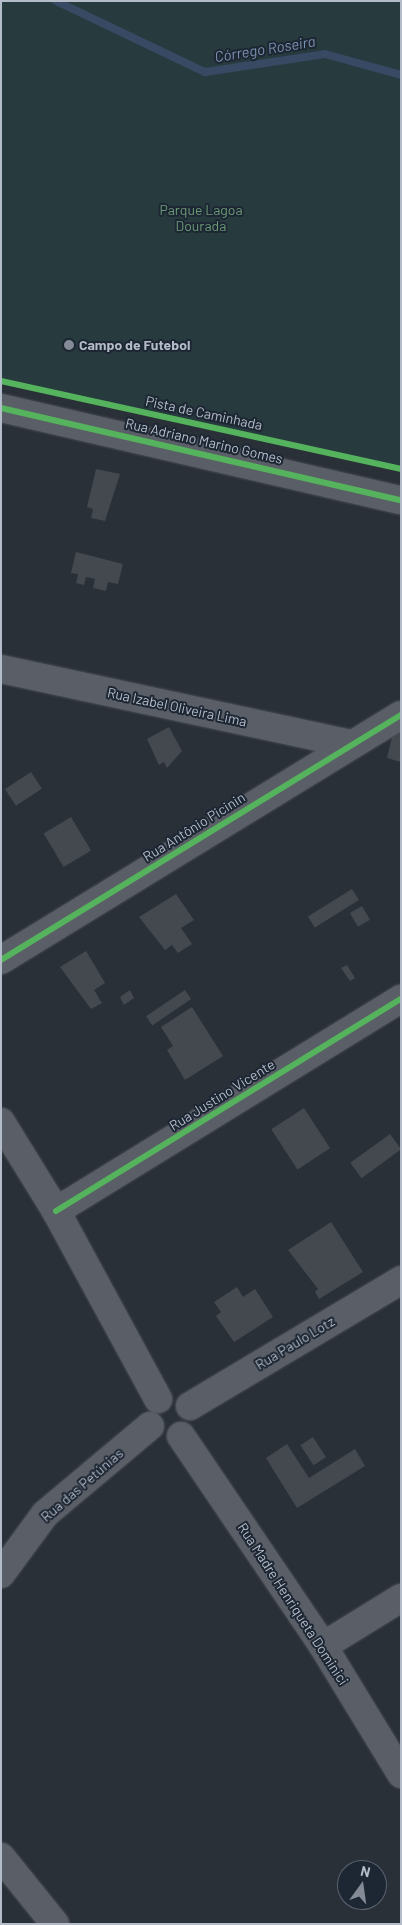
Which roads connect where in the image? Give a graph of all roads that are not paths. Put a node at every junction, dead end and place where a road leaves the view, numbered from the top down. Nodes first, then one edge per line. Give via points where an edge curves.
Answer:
1 (1, 408) edge
2 (401, 500) edge
3 (1, 670) edge
4 (401, 715) edge
5 (352, 744) junction
6 (1, 960) edge
7 (401, 1000) edge
8 (1, 1122) edge
9 (56, 1211) junction
10 (401, 1280) edge
11 (158, 1399) junction
12 (190, 1406) junction
13 (150, 1426) junction
14 (181, 1436) junction
15 (1, 1574) edge
16 (401, 1598) edge
17 (322, 1646) junction
18 (401, 1774) edge
19 (1, 1857) edge
20 (55, 1924) edge

1 - 2 street, Rua Adriano Marino Gomes
3 - 5 street, Rua Izabel Oliveira Lima
4 - 5 street, Rua Antônio Picinin
5 - 6 street, Rua Antônio Picinin
7 - 9 street, Rua Justino Vicente
8 - 9 street
9 - 11 street
10 - 12 street, Rua Paulo Lotz
11 - 12 street via 172,1394
11 - 13 street via 149,1411
12 - 14 street via 192,1419
13 - 14 street via 161,1436
13 - 15 street, Rua das Petúnias via 45,1514
14 - 17 street, Rua Madre Henriqueta Dominici
16 - 17 street
17 - 18 street, Rua Madre Henriqueta Dominici
19 - 20 street

